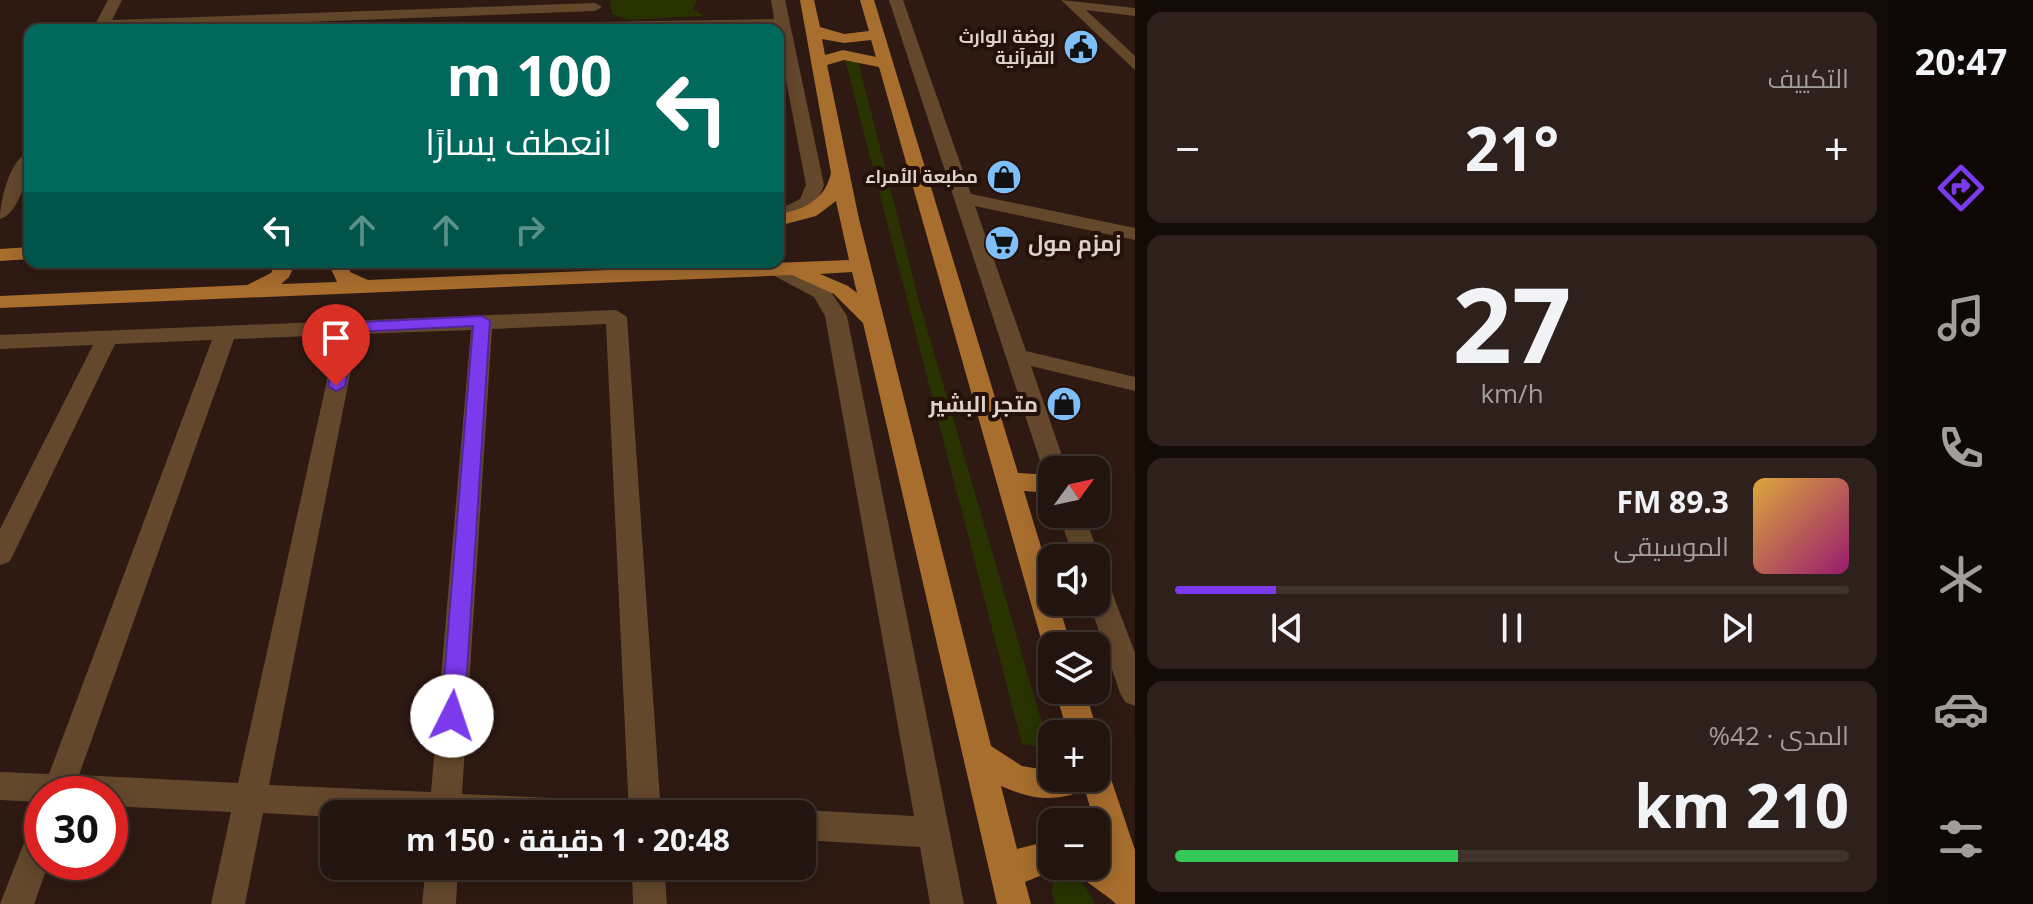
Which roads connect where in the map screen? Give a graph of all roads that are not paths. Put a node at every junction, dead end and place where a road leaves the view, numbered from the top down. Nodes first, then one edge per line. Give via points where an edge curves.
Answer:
1 (115, 0) edge
2 (256, 0) edge
3 (778, 0) edge
4 (807, 0) edge
5 (867, 0) edge
6 (896, 0) edge
7 (1069, 1) edge
8 (595, 3) edge
9 (1135, 12) edge
10 (250, 20) junction
11 (782, 23) joint
12 (102, 24) edge
13 (175, 24) edge
14 (596, 24) edge
15 (745, 24) edge
16 (813, 30) junction
17 (876, 33) junction
18 (784, 54) edge
19 (820, 62) junction
20 (885, 64) junction
21 (1135, 65) edge
22 (786, 86) edge
23 (24, 168) edge
24 (840, 173) junction
25 (964, 198) junction
26 (0, 213) edge
27 (784, 216) edge
28 (784, 218) edge
29 (849, 219) junction
30 (784, 220) edge
31 (1135, 234) edge
32 (24, 253) edge
33 (0, 255) edge
34 (861, 266) junction
35 (284, 268) edge
36 (339, 268) edge
37 (778, 270) junction
38 (373, 287) junction
39 (241, 291) junction
40 (0, 302) edge
41 (482, 321) junction
42 (874, 321) junction
43 (349, 327) junction
44 (226, 332) junction
45 (107, 338) junction
46 (0, 342) edge
47 (1017, 356) junction
48 (1135, 384) edge
49 (1050, 456) edge
50 (1008, 481) junction
51 (1038, 483) edge
52 (0, 555) edge
53 (1110, 610) edge
54 (1053, 632) edge
55 (1124, 635) edge
56 (1135, 693) edge
57 (976, 752) junction
58 (64, 776) edge
59 (1038, 784) edge
60 (0, 786) edge
61 (24, 788) edge
62 (1101, 792) edge
63 (128, 794) edge
64 (251, 798) junction
65 (446, 800) edge
66 (644, 800) edge
67 (320, 803) edge
68 (816, 826) edge
69 (933, 832) junction
70 (1038, 859) edge
71 (1110, 876) edge
72 (26, 880) edge
73 (441, 880) edge
74 (649, 880) edge
75 (1010, 889) edge
76 (1134, 900) edge
77 (17, 904) edge
78 (228, 904) edge
79 (439, 904) edge
80 (650, 904) edge
81 (947, 904) edge

1 - 12 street
2 - 10 street
3 - 11 street
4 - 16 main road
5 - 17 main road
6 - 25 street
7 - 9 street
7 - 21 street
8 - 10 street
8 - 14 street
10 - 13 street
11 - 15 street
16 - 17 main road via 854,39
16 - 19 main road
17 - 20 main road
18 - 22 street
19 - 20 main road via 843,55
19 - 24 main road
20 - 50 main road
22 - 27 street via 815,185 808,202
23 - 26 street
24 - 28 main road via 828,201
24 - 29 main road
25 - 31 street
25 - 47 street
29 - 30 main road
29 - 34 main road
32 - 33 main road
34 - 37 main road
34 - 42 main road
35 - 39 main road via 272,282
36 - 38 main road via 345,279
37 - 38 main road
37 - 42 main road via 830,284
37 - 69 street via 822,293 836,316
38 - 39 main road
39 - 40 main road
41 - 43 street
41 - 65 street
41 - 66 street via 616,317
42 - 57 main road
43 - 44 street
43 - 64 street
44 - 45 street
44 - 58 street
45 - 46 street
45 - 52 street
47 - 48 street
47 - 49 street
50 - 51 main road
50 - 54 main road
53 - 55 street
55 - 56 street
57 - 59 main road via 998,770
57 - 75 main road
60 - 61 street
62 - 76 main road
63 - 64 street
64 - 67 street
64 - 78 street
68 - 69 street
69 - 81 street
70 - 75 main road via 1026,861
71 - 76 main road
72 - 77 street
73 - 79 street
74 - 80 street

